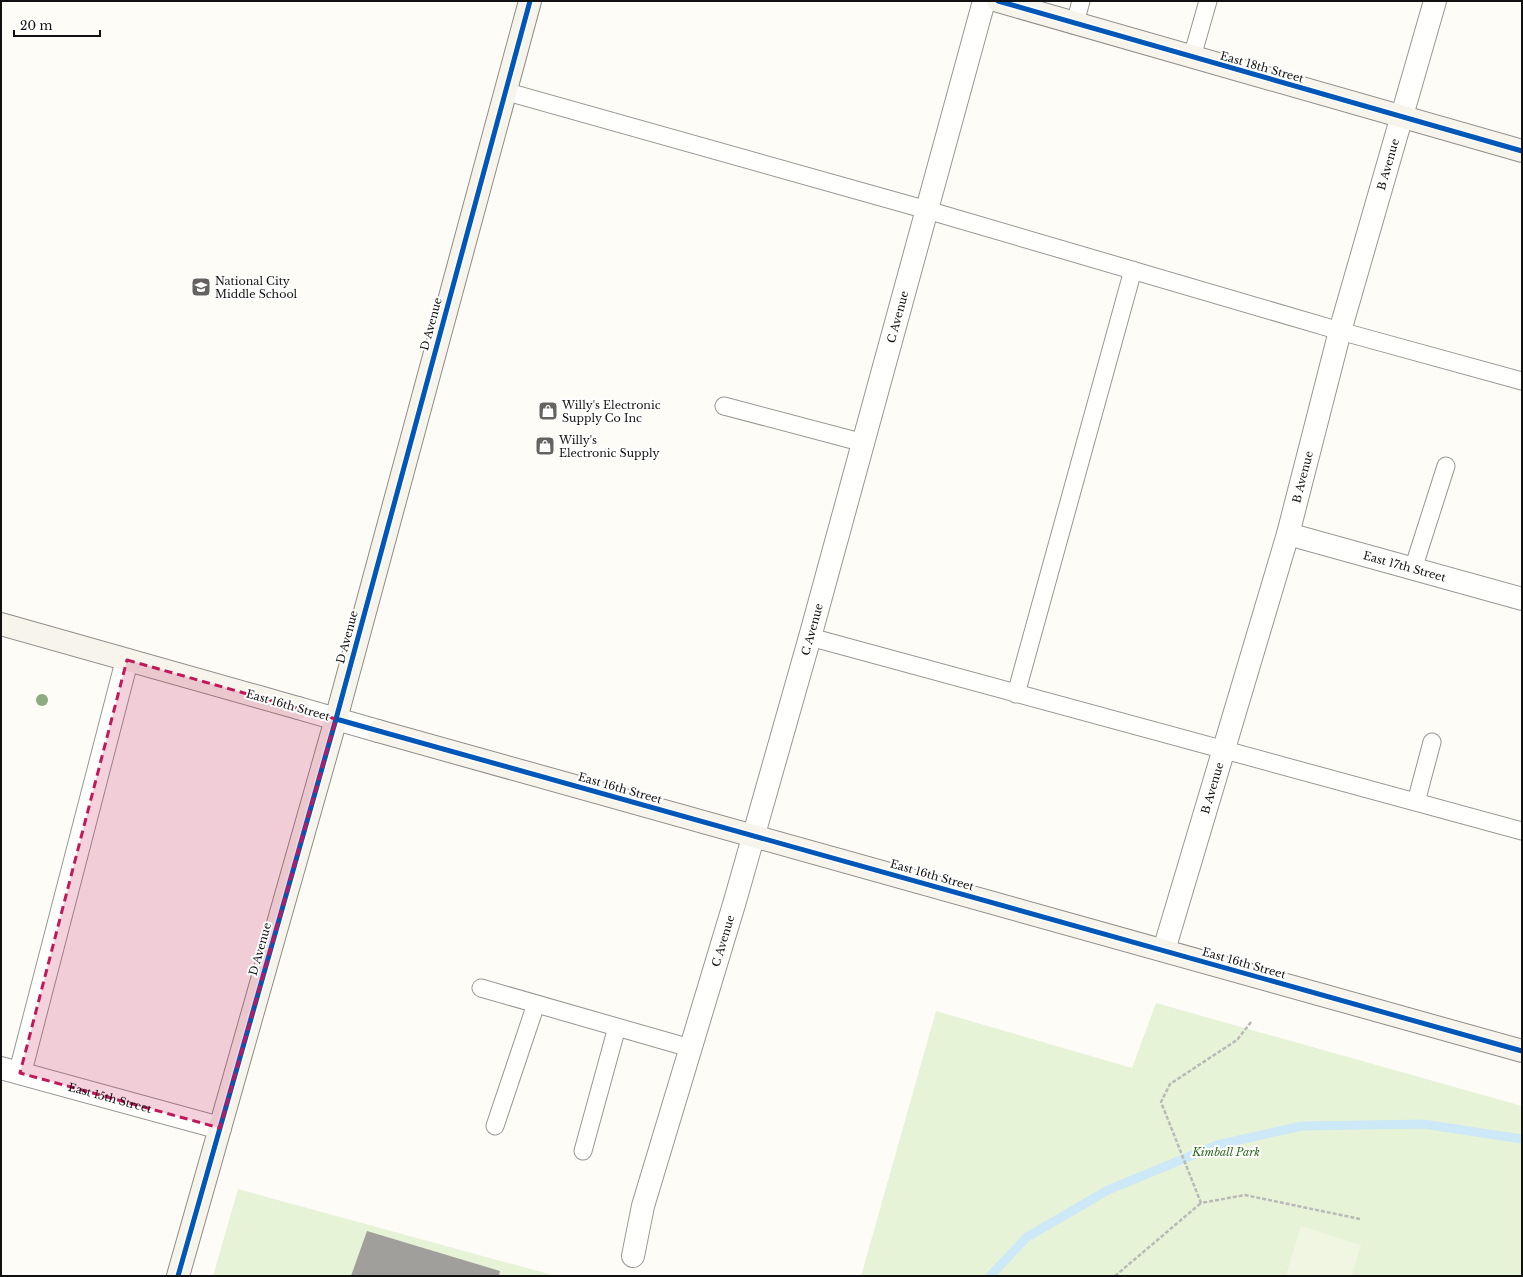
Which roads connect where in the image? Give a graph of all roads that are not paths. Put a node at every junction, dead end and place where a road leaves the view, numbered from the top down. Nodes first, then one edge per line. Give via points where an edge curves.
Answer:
1 (530, 1) edge
2 (984, 1) edge
3 (998, 1) edge
4 (1080, 1) edge
5 (1208, 1) edge
6 (1435, 1) edge
7 (1075, 23) junction
8 (1192, 57) junction
9 (504, 91) junction
10 (1402, 118) junction
11 (1522, 151) edge
12 (927, 210) junction
13 (1133, 270) junction
14 (1340, 331) junction
15 (1522, 381) edge
16 (724, 406) dead end
17 (864, 443) junction
18 (1446, 466) dead end
19 (1288, 534) junction
20 (1413, 569) junction
21 (1522, 599) edge
22 (1, 624) edge
23 (810, 637) junction
24 (127, 660) junction
25 (1016, 694) junction
26 (336, 719) junction
27 (1432, 742) dead end
28 (1223, 750) junction
29 (1416, 802) junction
30 (1522, 831) edge
31 (754, 836) junction
32 (1164, 950) junction
33 (481, 988) dead end
34 (536, 1004) junction
35 (617, 1027) junction
36 (690, 1048) junction
37 (1522, 1051) edge
38 (10, 1070) edge
39 (495, 1126) dead end
40 (220, 1128) junction
41 (583, 1151) dead end
42 (633, 1256) dead end
43 (178, 1276) edge

1 - 9 street, D Avenue
2 - 12 street, C Avenue
3 - 7 street, East 18th Street
4 - 7 lane
5 - 8 lane
6 - 10 street, B Avenue
7 - 8 street, East 18th Street
8 - 10 street, East 18th Street
9 - 12 lane
9 - 26 street, D Avenue
10 - 11 street, East 18th Street
10 - 14 street, B Avenue
12 - 13 lane
12 - 17 street, C Avenue
13 - 14 lane
13 - 25 lane
14 - 15 lane
14 - 19 street, B Avenue
16 - 17 lane
17 - 23 street, C Avenue
18 - 20 lane
19 - 20 street, East 17th Street
19 - 28 street, B Avenue
20 - 21 street, East 17th Street
22 - 24 street, East 16th Street
23 - 25 lane
23 - 31 street, C Avenue
24 - 26 street, East 16th Street
24 - 38 street
25 - 28 lane
26 - 31 street, East 16th Street
26 - 40 street, D Avenue
27 - 29 lane
28 - 29 lane
28 - 32 street, B Avenue
29 - 30 lane
31 - 32 street, East 16th Street
31 - 36 street, C Avenue
32 - 37 street, East 16th Street
33 - 34 lane
34 - 35 lane
34 - 39 lane
35 - 36 lane
35 - 41 lane
36 - 42 street, C Avenue via 642,1206
38 - 40 street, East 15th Street
40 - 43 street, D Avenue

